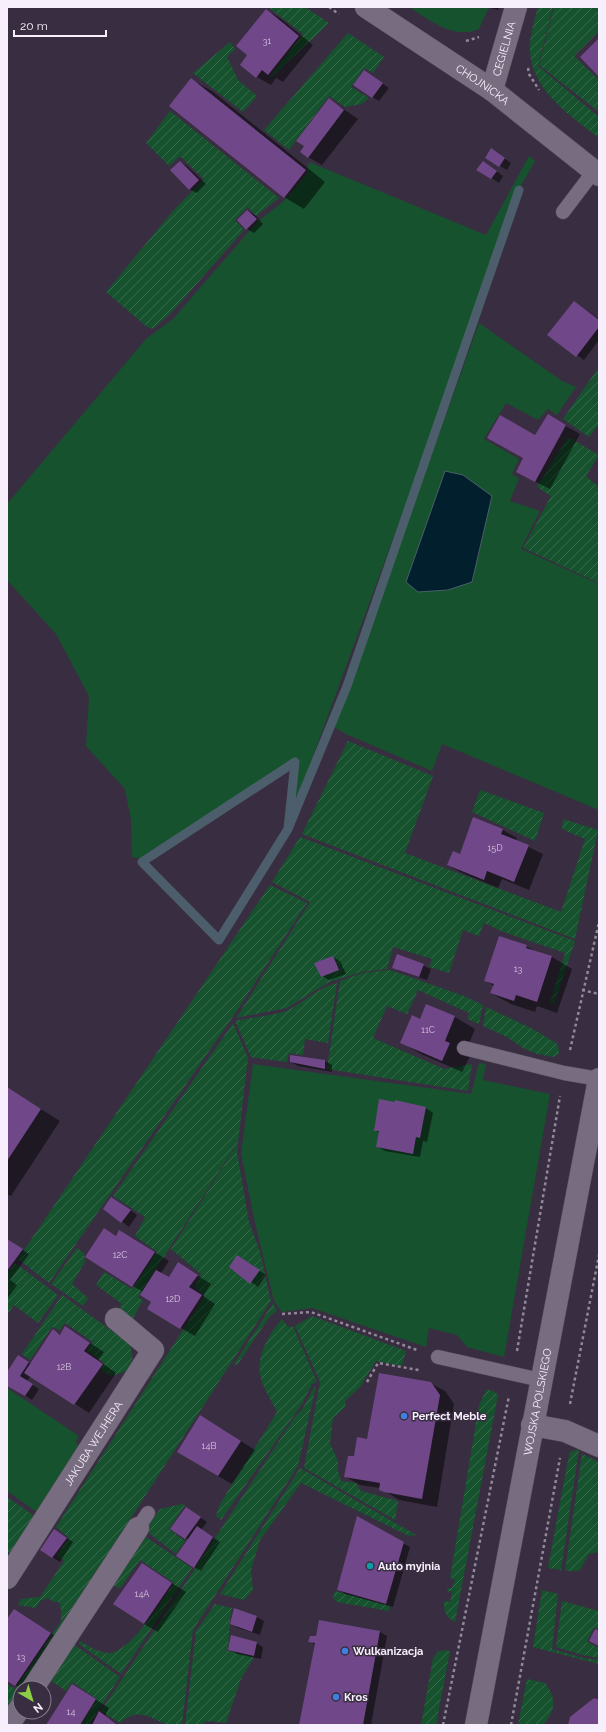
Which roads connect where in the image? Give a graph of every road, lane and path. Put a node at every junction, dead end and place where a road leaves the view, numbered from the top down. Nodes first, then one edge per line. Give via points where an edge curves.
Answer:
1 (366, 7) edge
2 (516, 7) edge
3 (527, 67) dead end
4 (492, 90) junction
5 (542, 96) dead end
6 (597, 170) edge
7 (563, 212) dead end
8 (599, 922) edge
9 (582, 990) junction
10 (599, 994) edge
11 (464, 1048) dead end
12 (564, 1073) junction
13 (599, 1079) edge
14 (599, 1255) edge
15 (282, 1314) dead end
16 (116, 1320) dead end
17 (438, 1358) joint
18 (423, 1371) dead end
19 (513, 1374) junction
20 (541, 1380) junction
21 (367, 1382) dead end
22 (532, 1425) junction
23 (565, 1431) junction
24 (592, 1443) edge
25 (143, 1521) dead end
26 (7, 1578) edge
27 (38, 1680) edge
28 (443, 1725) edge
29 (476, 1725) edge
30 (510, 1725) edge

1 - 4 street, CHOJNICKA
2 - 4 street, CEGIELNIA
3 - 5 path
4 - 6 street, CHOJNICKA
6 - 7 lane
8 - 9 path
9 - 10 path
9 - 12 path
11 - 12 lane
12 - 13 lane
12 - 19 path
13 - 20 street, WOJSKA POLSKIEGO
14 - 23 path
15 - 17 path via 311,1312
16 - 26 street, JAKUBA WEJHERA via 153,1350
17 - 19 lane
18 - 21 path via 378,1363
19 - 20 lane
19 - 28 path
20 - 22 street, WOJSKA POLSKIEGO
22 - 23 street
22 - 29 street, WOJSKA POLSKIEGO
23 - 24 street
23 - 30 path
25 - 27 street

